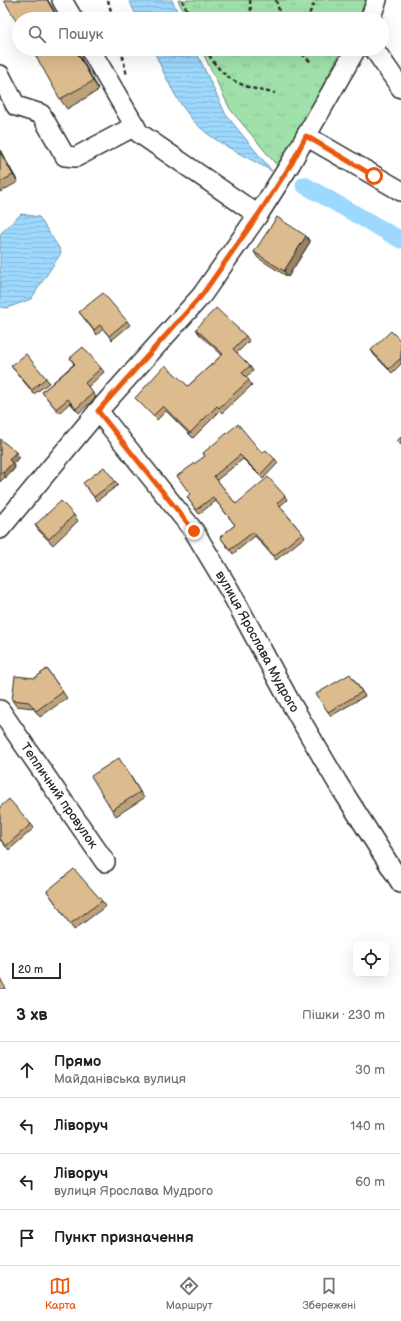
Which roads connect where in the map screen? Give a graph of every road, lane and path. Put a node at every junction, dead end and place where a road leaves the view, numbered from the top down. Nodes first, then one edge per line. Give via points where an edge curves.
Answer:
1 (62, 0) edge
2 (108, 0) edge
3 (182, 0) edge
4 (250, 0) edge
5 (276, 0) edge
6 (316, 0) edge
7 (377, 0) edge
8 (69, 12) edge
9 (111, 12) edge
10 (188, 12) edge
11 (252, 12) edge
12 (279, 12) edge
13 (310, 12) edge
14 (373, 12) edge
15 (94, 56) edge
16 (209, 56) edge
17 (304, 56) edge
18 (352, 56) edge
19 (379, 56) edge
20 (312, 63) dead end
21 (0, 75) edge
22 (401, 88) edge
23 (275, 93) dead end
24 (135, 126) junction
25 (306, 136) junction
26 (401, 191) edge
27 (258, 215) junction
28 (98, 411) junction
29 (0, 529) edge
30 (0, 710) edge
31 (105, 862) dead end
32 (401, 883) edge

1 - 8 street
2 - 9 path
3 - 10 path
4 - 11 path
5 - 12 path
6 - 13 path
7 - 14 street
15 - 24 street
16 - 23 path via 229,79 251,89
17 - 20 path
18 - 25 street
19 - 22 street
21 - 24 street via 16,106 41,114 65,156 76,158
24 - 27 street via 139,133
25 - 26 street
25 - 27 street via 292,163
27 - 28 street via 202,295
28 - 29 street
28 - 32 street, вулиця Ярослава Мудрого via 194,531 317,748
30 - 31 street, Тепличний провулок

